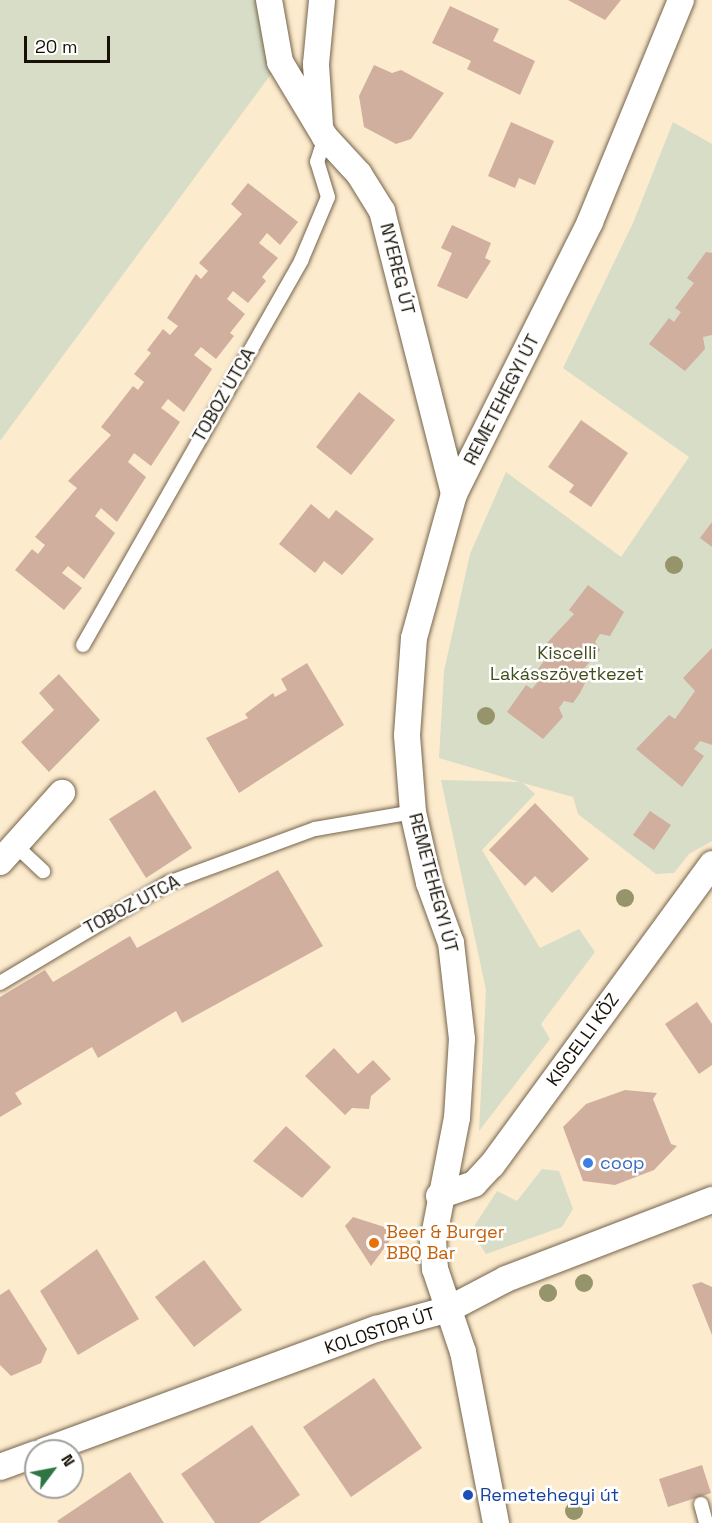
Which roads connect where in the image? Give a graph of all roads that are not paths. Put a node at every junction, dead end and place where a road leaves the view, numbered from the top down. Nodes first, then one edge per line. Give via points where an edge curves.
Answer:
1 (269, 0) edge
2 (322, 0) edge
3 (681, 0) edge
4 (323, 133) junction
5 (454, 494) junction
6 (83, 645) dead end
7 (62, 793) dead end
8 (412, 812) junction
9 (7, 853) edge
10 (712, 864) edge
11 (43, 871) dead end
12 (0, 983) edge
13 (439, 1196) junction
14 (712, 1200) edge
15 (449, 1309) junction
16 (77, 1439) edge
17 (24, 1458) edge
18 (0, 1467) edge
19 (701, 1504) dead end
20 (496, 1523) edge
21 (706, 1523) edge

1 - 4 street, NYEREG ÚT via 280,62
2 - 4 street via 316,64
3 - 5 street, REMETEHEGYI ÚT via 590,222
4 - 5 street, NYEREG ÚT via 359,174 382,211
4 - 6 lane, TOBOZ UTCA via 317,162 328,197 301,261
5 - 8 street, REMETEHEGYI ÚT via 414,638 407,735
7 - 9 street
8 - 12 lane, TOBOZ UTCA via 315,829 168,883
8 - 13 street, REMETEHEGYI ÚT via 429,883 451,943 461,1020 457,1118
9 - 11 lane
10 - 13 street, KISCELLI KÖZ via 492,1165 474,1184
13 - 15 street, REMETEHEGYI ÚT via 435,1269
14 - 15 street, KOLOSTOR ÚT via 506,1279
15 - 16 street, KOLOSTOR ÚT via 376,1329
15 - 20 street, REMETEHEGYI ÚT
17 - 18 street
19 - 21 lane

